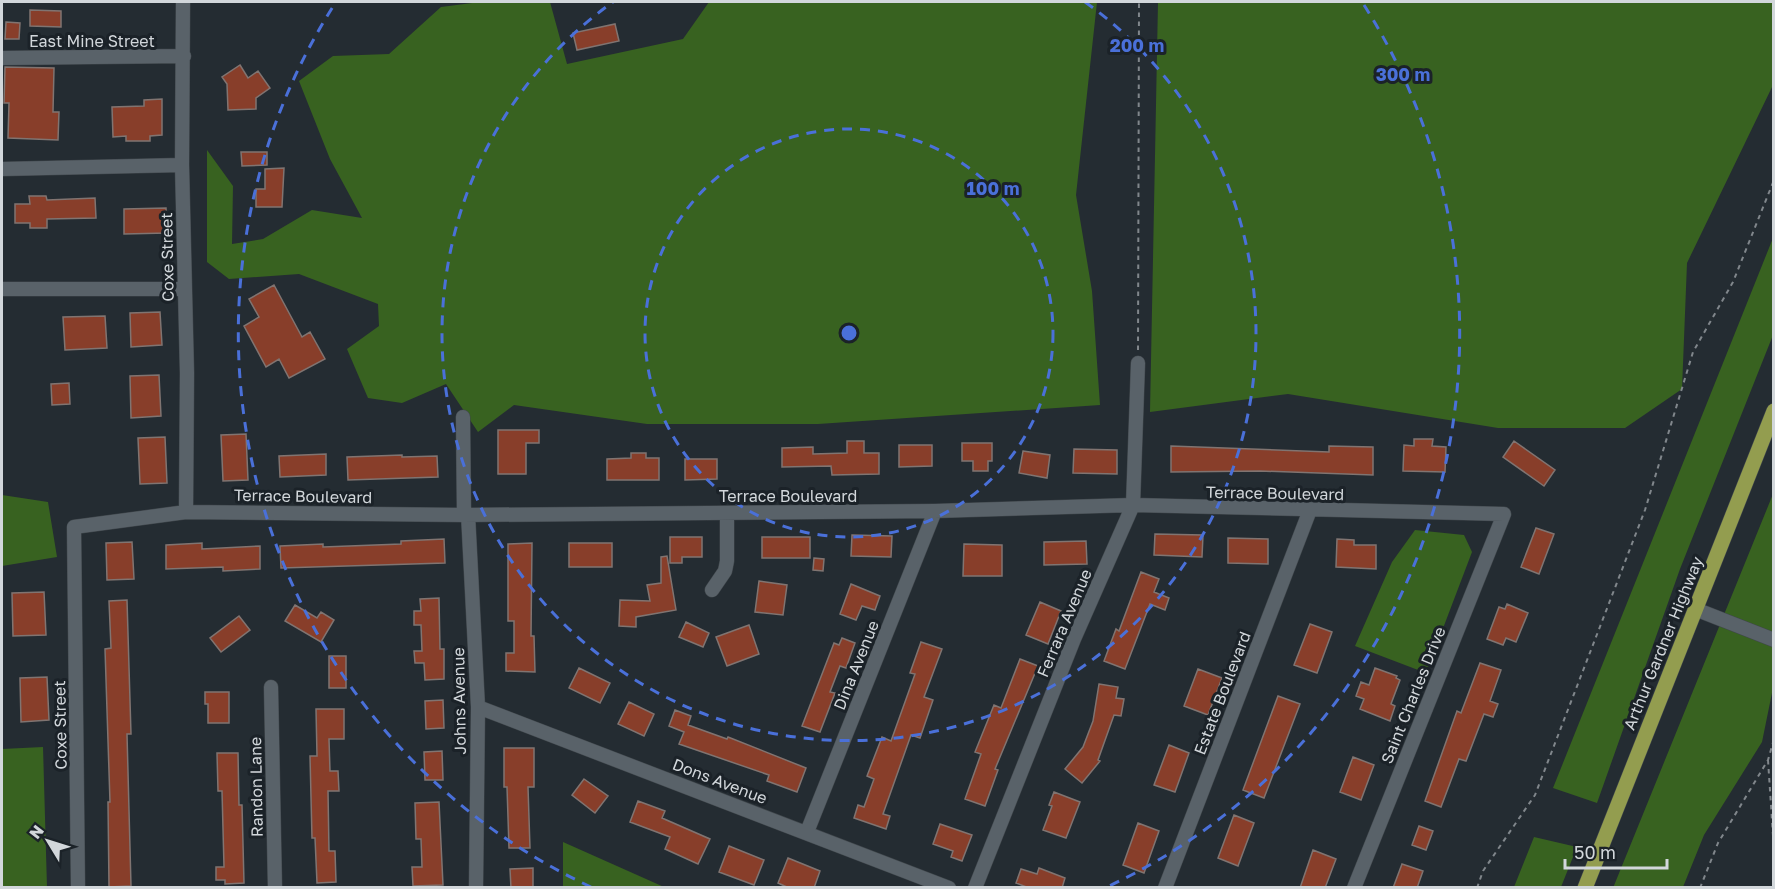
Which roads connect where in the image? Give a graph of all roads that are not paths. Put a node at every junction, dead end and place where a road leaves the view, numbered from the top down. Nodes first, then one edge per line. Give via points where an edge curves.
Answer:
1 (183, 2) edge
2 (184, 56) junction
3 (2, 58) edge
4 (182, 165) junction
5 (2, 169) edge
6 (2, 289) edge
7 (184, 289) junction
8 (1138, 363) road end
9 (1773, 411) edge
10 (464, 417) dead end
11 (1133, 506) junction
12 (1310, 510) junction
13 (935, 511) junction
14 (186, 512) junction
15 (727, 513) junction
16 (466, 514) junction
17 (1504, 514) joint
18 (74, 527) joint
19 (712, 590) dead end
20 (1695, 609) junction
21 (1773, 640) edge
22 (271, 687) dead end
23 (478, 706) junction
24 (807, 832) junction
25 (78, 888) edge
26 (275, 888) edge
27 (476, 888) edge
28 (949, 888) edge
29 (975, 888) edge
30 (1165, 888) edge
31 (1354, 888) edge
32 (1585, 888) edge

1 - 2 street, Coxe Street
2 - 3 street, East Mine Street
2 - 4 street, Coxe Street
4 - 5 street
4 - 7 street, Coxe Street
6 - 7 street
7 - 14 street, Coxe Street
8 - 11 street, Ferrara Avenue
9 - 20 main road, Arthur Gardner Highway
10 - 16 street, Johns Avenue
11 - 12 street, Terrace Boulevard
11 - 13 street, Terrace Boulevard
11 - 29 street, Ferrara Avenue via 1074,639
12 - 17 street, Terrace Boulevard
12 - 30 street, Estate Boulevard
13 - 15 street, Terrace Boulevard
13 - 24 street, Dina Avenue
14 - 16 street, Terrace Boulevard
14 - 18 street, Terrace Boulevard
15 - 16 street, Terrace Boulevard
15 - 19 street via 727,561
16 - 23 street, Johns Avenue
17 - 31 street, Saint Charles Drive
18 - 25 street, Coxe Street
20 - 21 street
20 - 32 main road, Arthur Gardner Highway
22 - 26 street, Randon Lane
23 - 24 street, Dons Avenue
23 - 27 street, Johns Avenue
24 - 28 street, Dons Avenue

